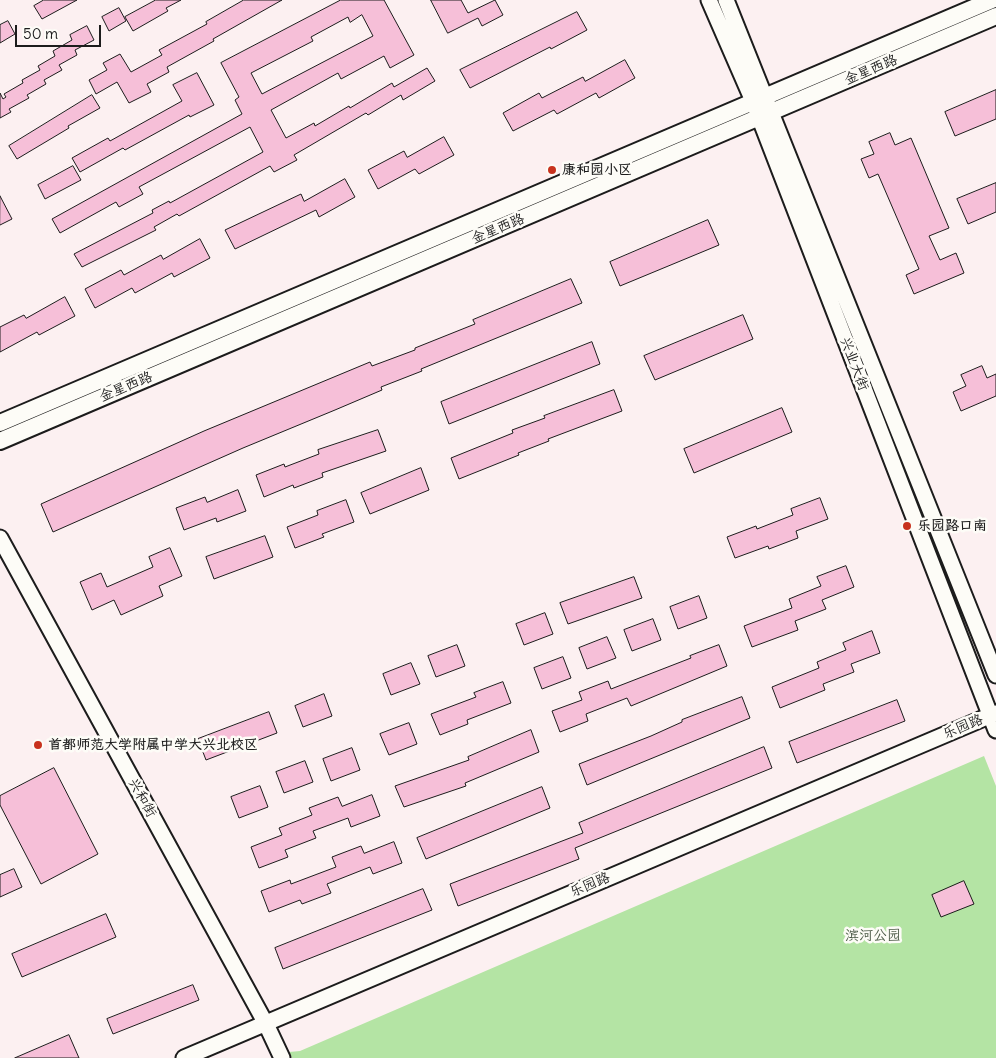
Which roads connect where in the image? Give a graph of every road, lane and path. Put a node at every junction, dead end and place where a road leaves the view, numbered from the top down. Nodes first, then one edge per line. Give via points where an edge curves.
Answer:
1 (709, 0) edge
2 (726, 0) edge
3 (992, 0) edge
4 (996, 16) edge
5 (759, 98) junction
6 (765, 115) junction
7 (0, 422) edge
8 (0, 441) edge
9 (0, 538) edge
10 (996, 675) edge
11 (993, 714) edge
12 (996, 730) edge
13 (266, 1024) junction
14 (184, 1058) edge
15 (282, 1058) edge

1 - 5 main road, 兴业大街
2 - 5 main road, 兴业大街
3 - 5 main road, 金星西路
4 - 6 main road, 金星西路
5 - 6 main road, 兴业大街
5 - 7 main road, 金星西路
6 - 8 main road, 金星西路
6 - 10 main road, 兴业大街
6 - 11 main road, 兴业大街
9 - 13 main road, 兴和街
11 - 12 main road, 兴业大街
11 - 13 main road, 乐园路
13 - 14 main road, 乐园路
13 - 15 main road, 兴和街

